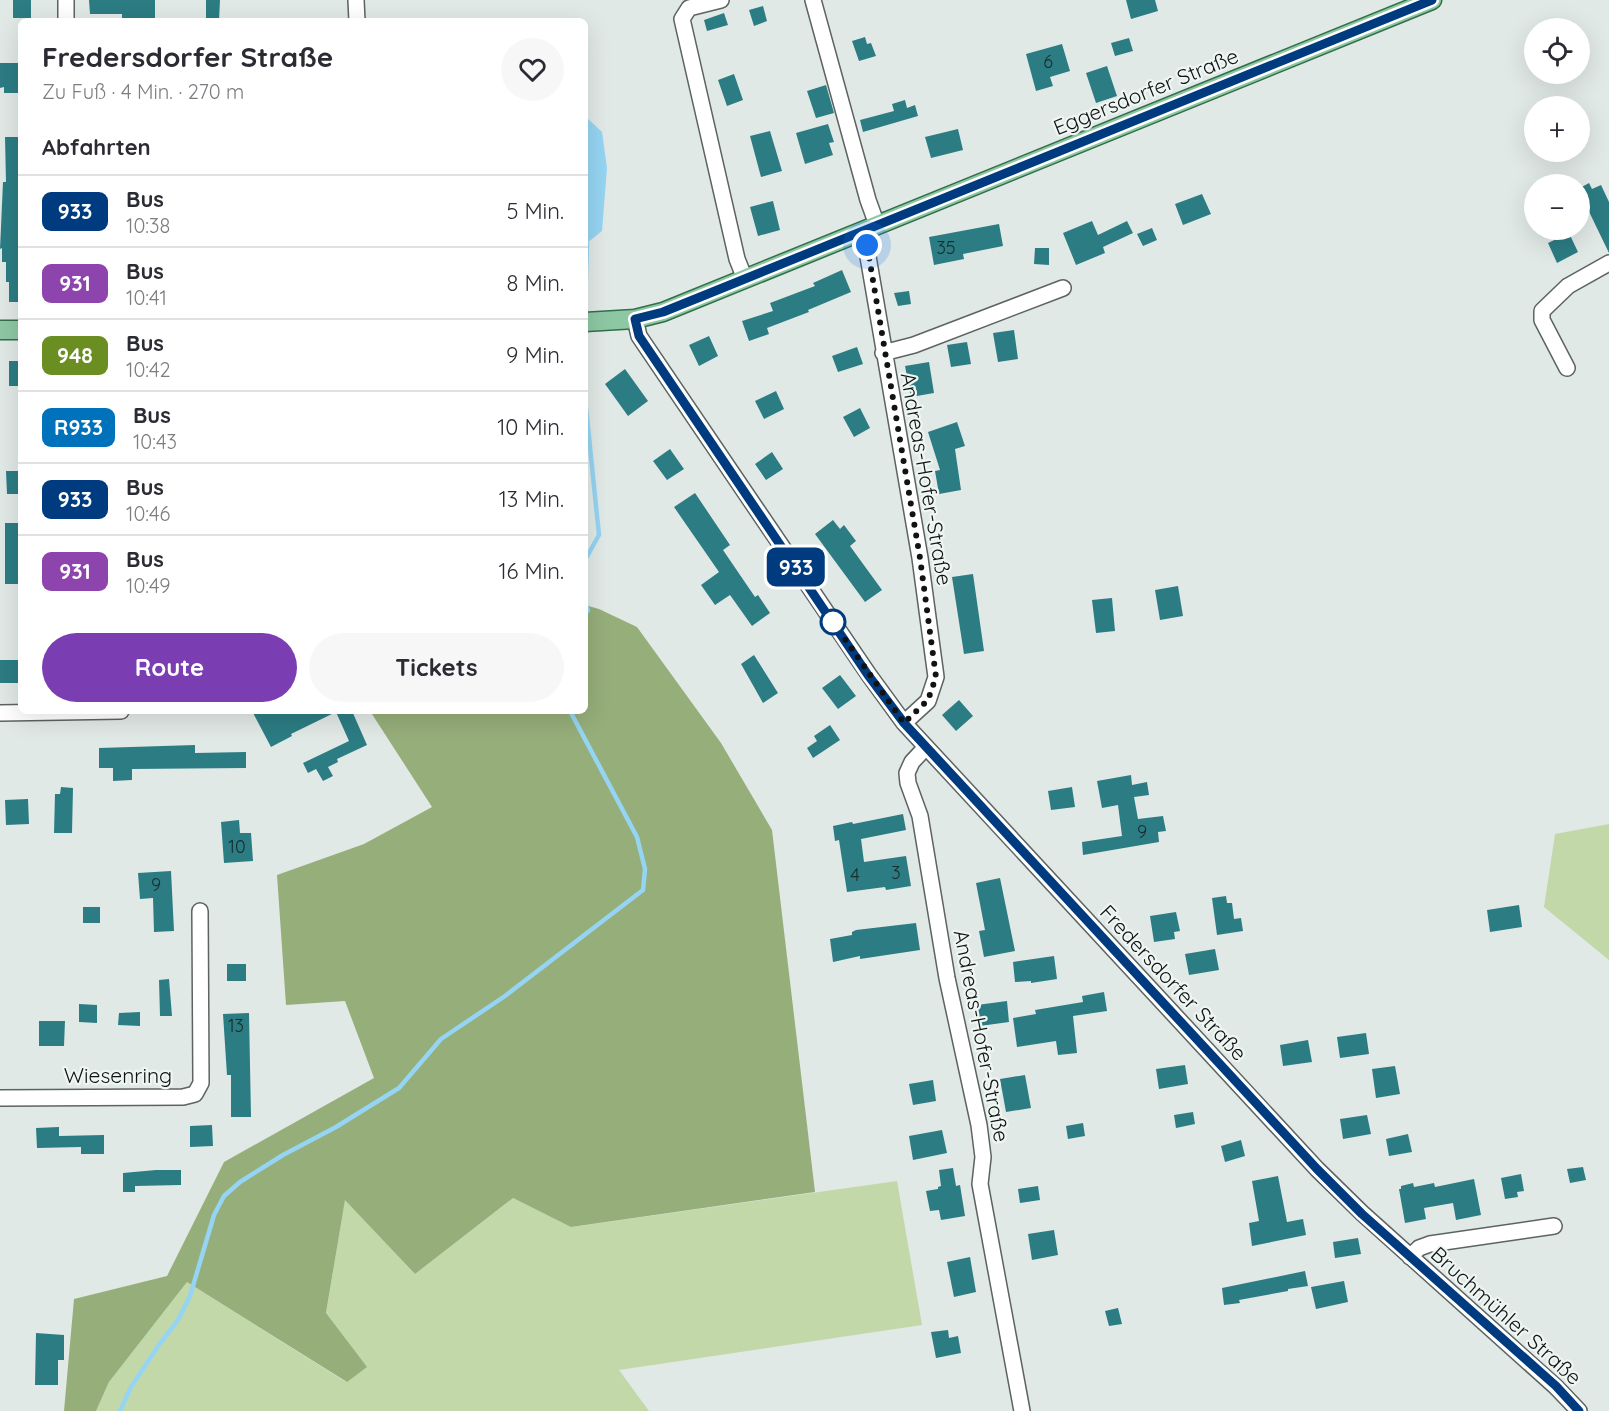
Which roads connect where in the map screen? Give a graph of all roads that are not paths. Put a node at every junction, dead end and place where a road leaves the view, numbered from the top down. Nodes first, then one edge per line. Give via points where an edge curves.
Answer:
1 (66, 0) edge
2 (356, 0) edge
3 (721, 0) edge
4 (813, 0) edge
5 (1432, 0) edge
6 (66, 18) edge
7 (357, 18) edge
8 (869, 229) junction
9 (1605, 265) edge
10 (746, 279) junction
11 (1063, 288) dead end
12 (635, 319) junction
13 (588, 322) edge
14 (0, 330) edge
15 (18, 330) edge
16 (883, 353) junction
17 (1567, 368) dead end
18 (0, 713) edge
19 (18, 713) edge
20 (904, 723) junction
21 (927, 747) junction
22 (200, 910) dead end
23 (0, 1098) edge
24 (1554, 1226) dead end
25 (1408, 1254) junction
26 (1022, 1411) edge
27 (1579, 1411) edge

1 - 6 street
2 - 7 street
3 - 10 street via 689,8 682,19 737,259
4 - 8 street via 868,200
5 - 8 main road, Eggersdorfer Straße
8 - 10 main road, Eggersdorfer Straße
8 - 16 street, Andreas-Hofer-Straße via 867,245
9 - 17 street via 1568,286 1542,311 1542,320
10 - 12 main road, Eggersdorfer Straße
11 - 16 street via 914,345
12 - 13 main road, Eggersdorfer Straße
12 - 20 street, Fredersdorfer Straße via 639,336
14 - 15 main road
16 - 20 street, Andreas-Hofer-Straße via 920,558 936,677 928,700
18 - 19 street
20 - 21 street, Fredersdorfer Straße
21 - 25 street, Fredersdorfer Straße via 1293,1144
21 - 26 street, Andreas-Hofer-Straße via 912,762 908,783 921,816 947,978 979,1125 983,1157 980,1184
22 - 23 street, Wiesenring via 201,1083 195,1094
24 - 25 street via 1430,1244
25 - 27 street, Bruchmühler Straße

